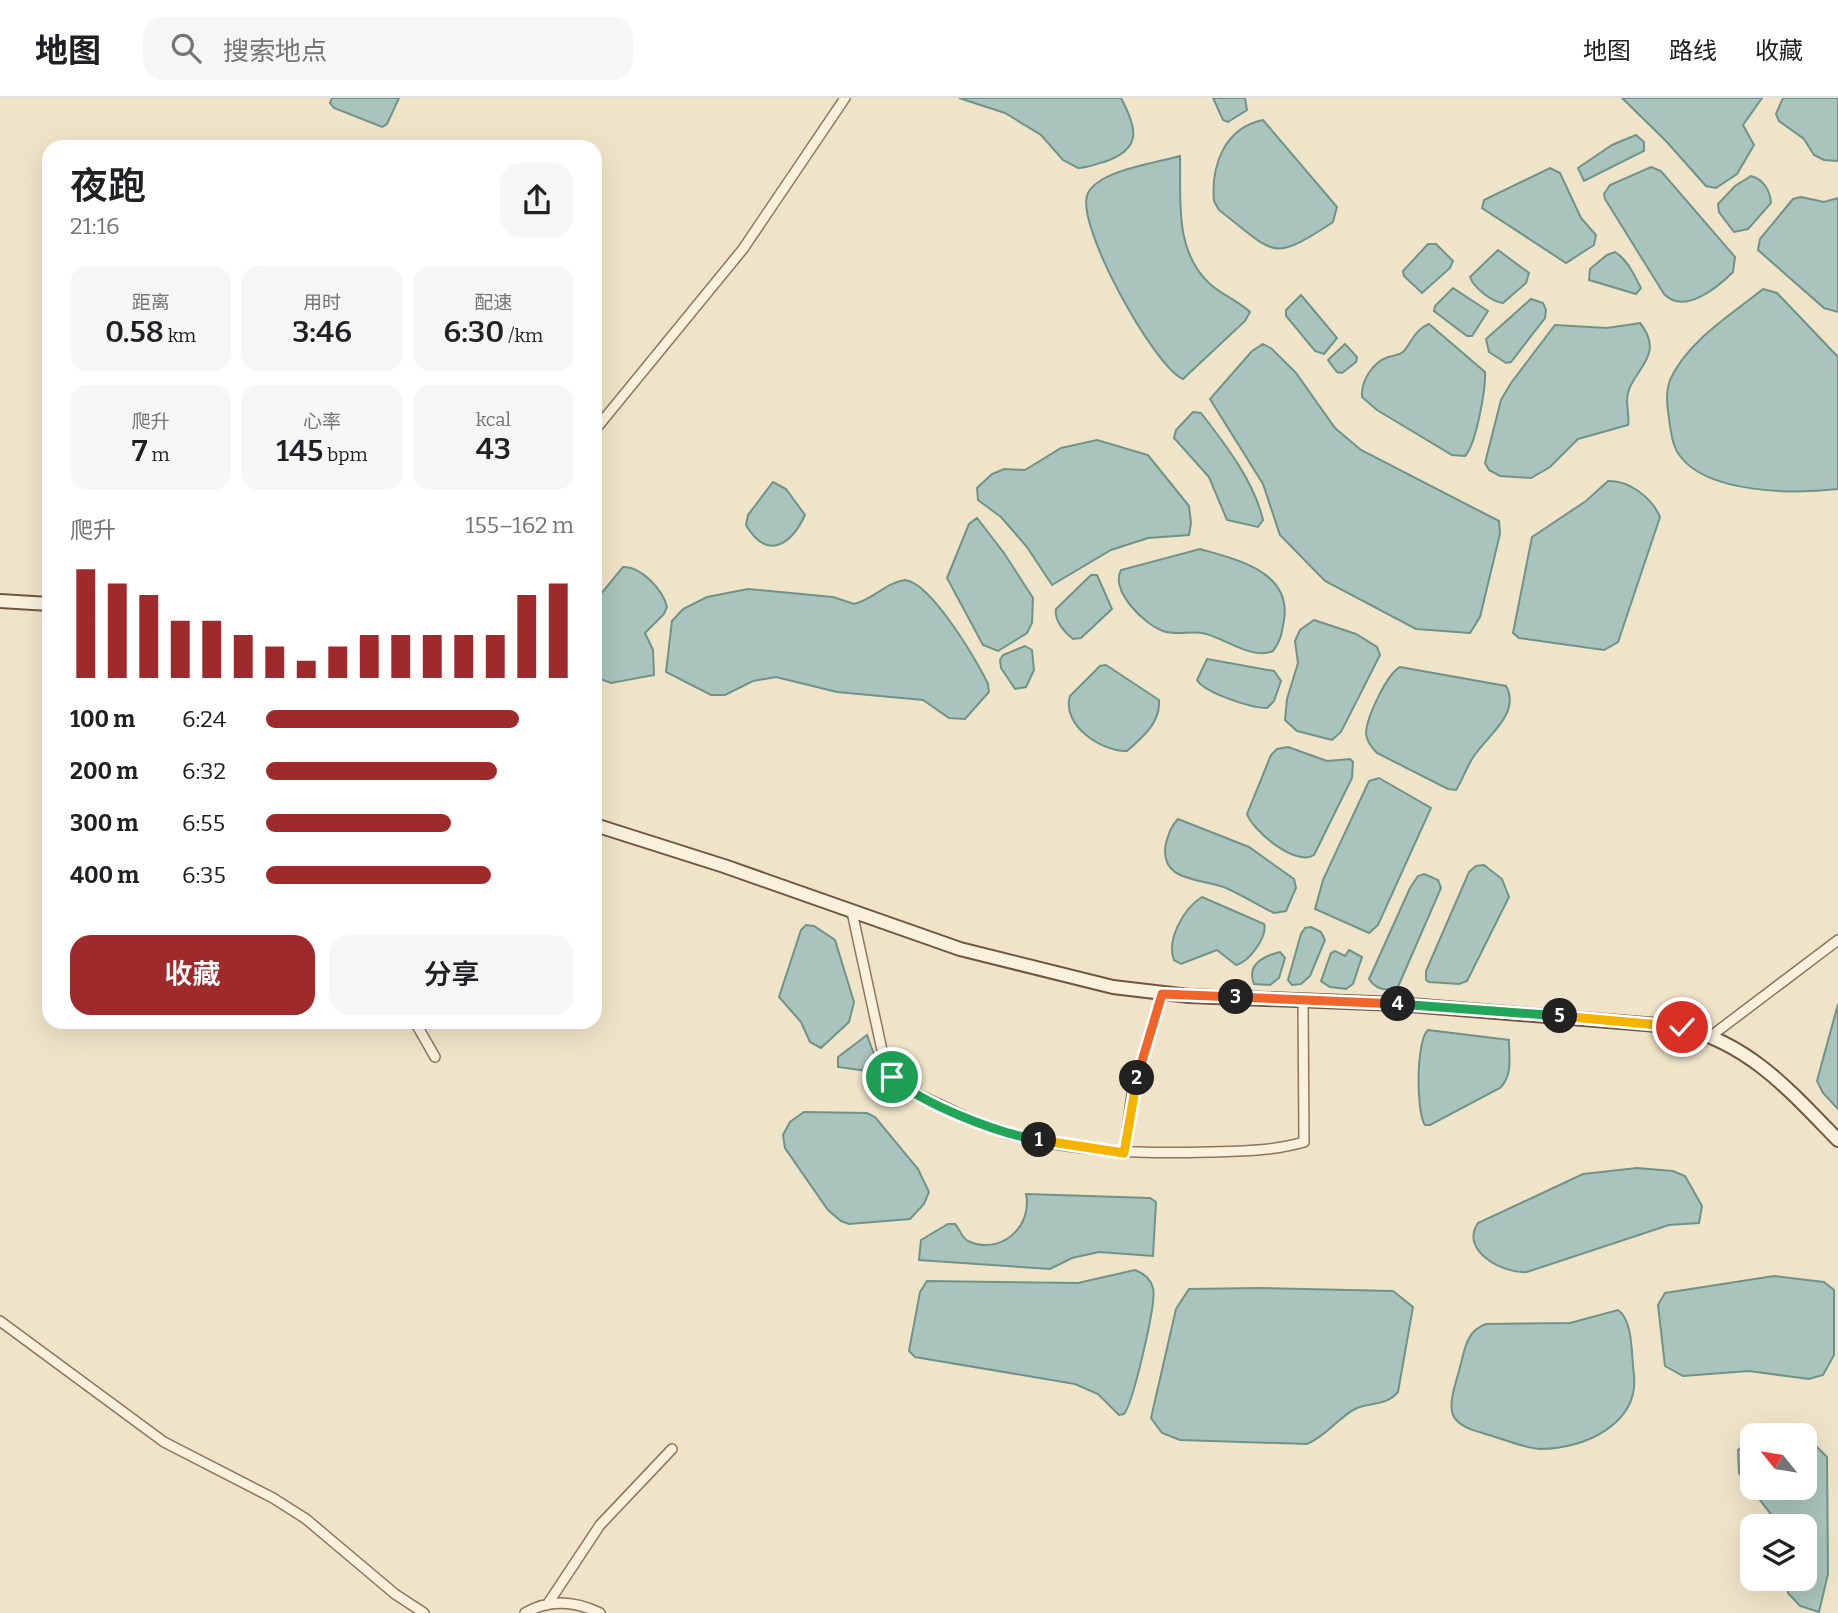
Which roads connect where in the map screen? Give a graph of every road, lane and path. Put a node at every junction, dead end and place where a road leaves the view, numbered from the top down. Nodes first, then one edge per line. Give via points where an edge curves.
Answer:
1 (845, 98) edge
2 (602, 420) edge
3 (0, 601) edge
4 (42, 604) edge
5 (602, 827) edge
6 (852, 912) junction
7 (1838, 940) edge
8 (1162, 994) junction
9 (1303, 1000) junction
10 (419, 1029) edge
11 (1711, 1036) junction
12 (435, 1057) dead end
13 (1838, 1140) edge
14 (1124, 1153) junction
15 (0, 1321) edge
16 (672, 1449) dead end
17 (547, 1605) junction
18 (424, 1613) edge
19 (525, 1613) edge
20 (600, 1613) edge

1 - 2 street via 743,249
3 - 4 street
5 - 6 street
6 - 8 street via 1003,961
6 - 14 street via 885,1064 900,1084 1006,1134
7 - 11 street
8 - 9 street
8 - 14 street via 1132,1094
9 - 11 street via 1649,1022
9 - 14 street via 1304,1142 1277,1150
10 - 12 street
11 - 13 street via 1763,1066
15 - 18 street via 164,1442 306,1519
16 - 17 street via 600,1525
17 - 19 street
17 - 20 street via 579,1605

